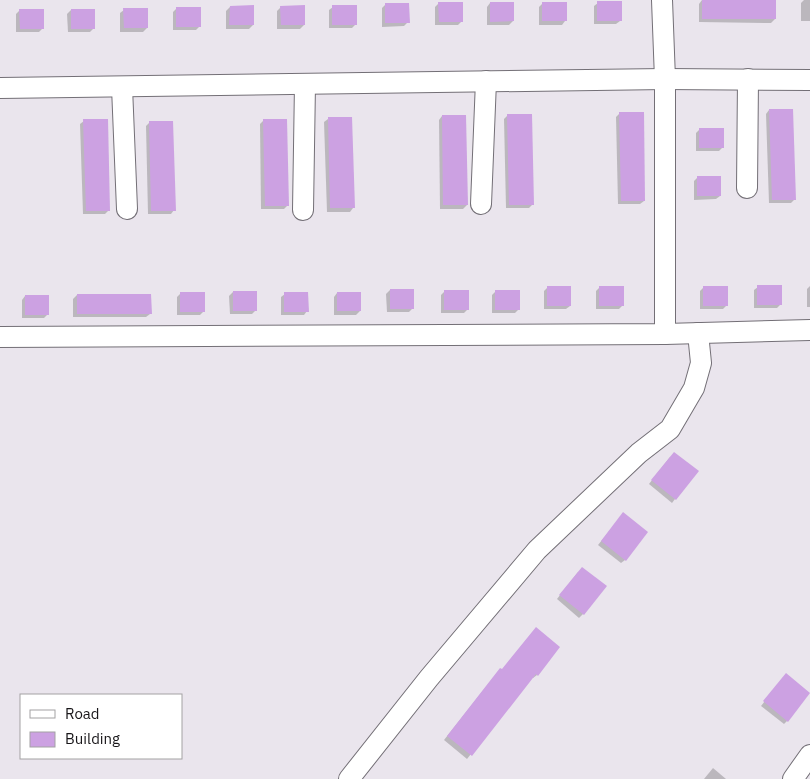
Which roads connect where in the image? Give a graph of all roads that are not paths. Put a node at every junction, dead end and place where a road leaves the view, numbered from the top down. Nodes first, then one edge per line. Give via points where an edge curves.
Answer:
1 (662, 0) edge
2 (748, 79) junction
3 (666, 80) junction
4 (810, 80) edge
5 (486, 82) junction
6 (304, 84) junction
7 (122, 87) junction
8 (0, 88) edge
9 (747, 188) dead end
10 (481, 204) dead end
11 (127, 209) dead end
12 (303, 210) dead end
13 (810, 330) edge
14 (698, 333) junction
15 (665, 334) junction
16 (0, 337) edge
17 (810, 755) edge
18 (349, 779) edge
19 (793, 779) edge

1 - 3 street
2 - 3 street
2 - 4 street
2 - 9 street
3 - 5 street
3 - 15 street
5 - 6 street
5 - 10 street
6 - 7 street
6 - 12 street
7 - 8 street
7 - 11 street
13 - 14 street
14 - 15 street
14 - 18 street via 699,371 694,388 670,429 639,453 537,550
15 - 16 street
17 - 19 street

